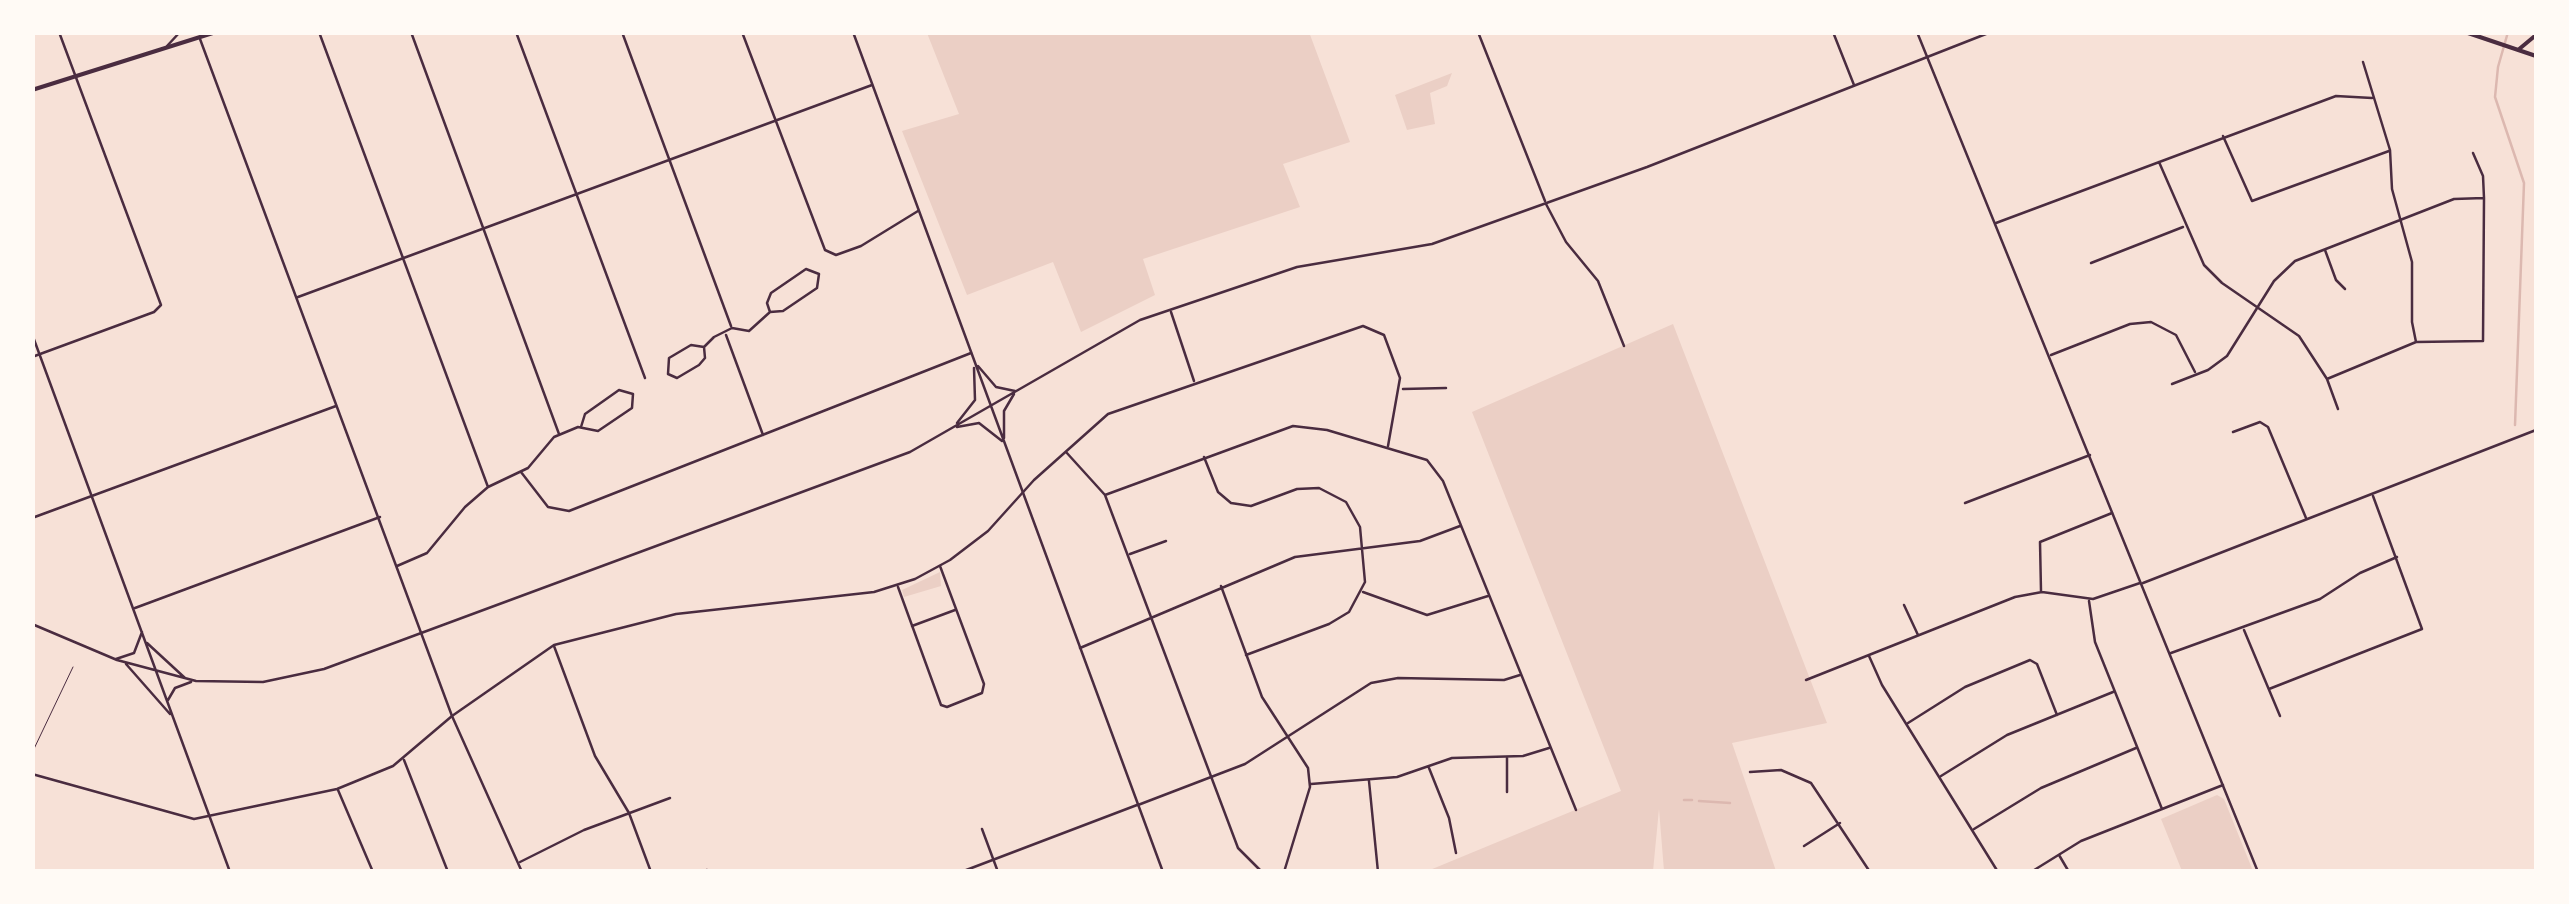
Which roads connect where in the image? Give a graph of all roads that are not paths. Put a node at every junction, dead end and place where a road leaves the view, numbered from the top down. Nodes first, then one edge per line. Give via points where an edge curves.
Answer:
1 (58, 32) edge
2 (180, 32) edge
3 (216, 32) edge
4 (319, 32) edge
5 (411, 32) edge
6 (516, 32) edge
7 (622, 32) edge
8 (742, 32) edge
9 (852, 32) edge
10 (1478, 32) edge
11 (1833, 32) edge
12 (1917, 32) edge
13 (1991, 32) edge
14 (2465, 32) edge
15 (199, 35) edge
16 (2536, 35) edge
17 (166, 47) junction
18 (2518, 50) junction
19 (2536, 56) edge
20 (1928, 59) junction
21 (2364, 62) dead end
22 (75, 76) junction
23 (872, 85) junction
24 (1855, 86) junction
25 (32, 90) edge
26 (2372, 98) junction
27 (775, 121) junction
28 (2222, 135) junction
29 (2390, 150) junction
30 (2473, 152) dead end
31 (669, 160) junction
32 (2158, 160) junction
33 (577, 195) junction
34 (2484, 198) junction
35 (1546, 203) junction
36 (918, 211) junction
37 (2400, 218) junction
38 (1994, 224) junction
39 (2185, 226) junction
40 (484, 229) junction
41 (2324, 248) junction
42 (403, 260) junction
43 (2091, 263) dead end
44 (2345, 290) dead end
45 (297, 298) junction
46 (2258, 306) junction
47 (1170, 310) junction
48 (770, 312) junction
49 (732, 328) junction
50 (32, 334) edge
51 (725, 334) junction
52 (2416, 342) junction
53 (704, 346) junction
54 (1624, 346) dead end
55 (40, 354) junction
56 (970, 354) junction
57 (2050, 355) junction
58 (32, 357) edge
59 (974, 361) junction
60 (2196, 374) junction
61 (644, 378) dead end
62 (2327, 379) junction
63 (1194, 382) junction
64 (2172, 384) dead end
65 (1401, 388) junction
66 (1446, 388) dead end
67 (1016, 390) junction
68 (337, 406) junction
69 (990, 406) junction
70 (2338, 409) dead end
71 (580, 427) junction
72 (951, 428) junction
73 (2536, 430) edge
74 (2232, 432) dead end
75 (559, 434) junction
76 (763, 435) junction
77 (1004, 444) junction
78 (1388, 446) junction
79 (1065, 451) junction
80 (2090, 455) junction
81 (1204, 457) junction
82 (521, 472) junction
83 (488, 487) junction
84 (1022, 492) junction
85 (1106, 495) junction
86 (2373, 496) junction
87 (92, 497) junction
88 (1965, 503) dead end
89 (2112, 513) junction
90 (380, 517) junction
91 (32, 518) edge
92 (2307, 520) junction
93 (1461, 525) junction
94 (1166, 541) dead end
95 (1363, 548) junction
96 (1128, 554) junction
97 (2396, 557) junction
98 (398, 566) junction
99 (940, 566) junction
100 (2141, 583) junction
101 (1220, 585) junction
102 (897, 586) junction
103 (1362, 592) junction
104 (2042, 592) junction
105 (1490, 595) junction
106 (2089, 599) junction
107 (1904, 605) dead end
108 (134, 608) junction
109 (956, 610) junction
110 (1153, 620) junction
111 (32, 624) edge
112 (912, 626) junction
113 (2244, 628) junction
114 (142, 631) junction
115 (421, 633) junction
116 (1918, 635) junction
117 (146, 641) junction
118 (554, 645) junction
119 (1080, 648) junction
120 (2170, 653) junction
121 (1246, 655) junction
122 (1868, 655) junction
123 (115, 659) junction
124 (125, 663) junction
125 (74, 667) dead end
126 (157, 673) junction
127 (1521, 674) junction
128 (186, 679) junction
129 (1806, 680) dead end
130 (196, 681) junction
131 (2269, 689) junction
132 (2115, 691) junction
133 (168, 702) junction
134 (2056, 715) junction
135 (452, 716) junction
136 (2280, 716) dead end
137 (173, 718) junction
138 (1906, 724) junction
139 (1287, 736) junction
140 (1550, 748) junction
141 (2138, 748) junction
142 (32, 753) edge
143 (1508, 756) junction
144 (404, 758) junction
145 (1429, 766) junction
146 (1750, 772) dead end
147 (32, 774) edge
148 (1940, 777) junction
149 (1212, 778) junction
150 (1369, 780) junction
151 (1310, 784) junction
152 (2223, 785) junction
153 (338, 789) junction
154 (1507, 792) dead end
155 (670, 798) dead end
156 (1138, 805) junction
157 (2162, 809) junction
158 (1576, 810) dead end
159 (629, 813) junction
160 (210, 819) junction
161 (1840, 823) junction
162 (982, 829) dead end
163 (1972, 830) junction
164 (1804, 846) dead end
165 (1456, 854) dead end
166 (2058, 854) junction
167 (994, 859) junction
168 (519, 862) junction
169 (230, 872) edge
170 (373, 872) edge
171 (448, 872) edge
172 (522, 872) edge
173 (651, 872) edge
174 (961, 872) edge
175 (998, 872) edge
176 (1162, 872) edge
177 (1262, 872) edge
178 (1284, 872) edge
179 (1378, 872) edge
180 (1870, 872) edge
181 (1998, 872) edge
182 (2030, 872) edge
183 (2070, 872) edge
184 (2258, 872) edge

1 - 22 street
2 - 17 street
3 - 15 highway
4 - 42 street
5 - 40 street
6 - 33 street
7 - 31 street
8 - 27 street
9 - 23 street
10 - 35 street
11 - 24 street
12 - 20 street
13 - 20 street
14 - 18 highway
15 - 17 highway
15 - 45 street
16 - 18 highway
17 - 22 highway
18 - 19 highway
20 - 24 street
20 - 38 street
21 - 26 street
22 - 25 highway
22 - 55 street via 160,305
23 - 27 street
23 - 36 street
24 - 35 street
26 - 28 street via 2336,96
26 - 29 street
27 - 31 street
27 - 36 street via 828,252 861,246
28 - 29 street via 2252,201
28 - 32 street
29 - 37 street
30 - 34 street
31 - 33 street
31 - 49 street
32 - 38 street
32 - 39 street
33 - 40 street
33 - 61 street
34 - 37 street via 2454,199
34 - 52 street via 2483,340
35 - 47 street via 1420,247 1304,266
35 - 54 street via 1598,282
36 - 56 street
37 - 41 street
37 - 52 street via 2412,262
38 - 57 street
39 - 43 street
39 - 46 street via 2212,274
40 - 42 street
40 - 75 street
41 - 44 street
41 - 46 street via 2289,264
42 - 45 street
42 - 83 street
45 - 68 street
46 - 60 street via 2227,356
46 - 62 street via 2299,336
47 - 63 street
47 - 67 street via 1113,332
48 - 48 street via 781,312 817,288 819,274 806,269 770,293
48 - 49 street via 749,331
49 - 51 street
50 - 55 street
51 - 53 street
51 - 76 street
52 - 62 street
53 - 53 street via 672,356 668,374 678,378 699,365
55 - 58 street
55 - 87 street
56 - 59 street
56 - 76 street
57 - 60 street via 2150,322 2176,336
57 - 80 street
59 - 67 street via 993,384
59 - 69 street
59 - 72 street via 974,403
60 - 64 street
62 - 70 street
63 - 65 street via 1360,327 1376,328 1388,344
63 - 79 street via 1108,414
65 - 66 street
65 - 78 street
67 - 69 street
67 - 77 street via 1005,408
68 - 87 street
68 - 90 street
69 - 72 street
69 - 77 street
71 - 71 street via 598,431 633,406 634,394 619,390 584,414
71 - 75 street
72 - 77 street via 979,422
72 - 115 street via 849,476
73 - 86 street
74 - 92 street via 2260,422 2268,427
75 - 82 street
76 - 82 street via 565,512 548,507
77 - 84 street
78 - 81 street via 1296,426
78 - 93 street via 1433,465
79 - 84 street
79 - 85 street
80 - 88 street
80 - 89 street
81 - 85 street
81 - 95 street via 1218,492 1238,506 1302,488 1335,494 1356,516
82 - 83 street
83 - 98 street via 426,553
84 - 99 street via 988,531
84 - 119 street
85 - 96 street
86 - 92 street
86 - 97 street
87 - 91 street
87 - 108 street
89 - 100 street
89 - 104 street via 2040,542
90 - 98 street
90 - 108 street
92 - 100 street
93 - 95 street via 1420,541
93 - 105 street
94 - 96 street
95 - 101 street via 1301,555
95 - 103 street
96 - 110 street
97 - 113 street via 2325,597
97 - 131 street via 2423,627
98 - 115 street
99 - 102 street
99 - 109 street
100 - 106 street
100 - 120 street
101 - 110 street
101 - 121 street
102 - 112 street
102 - 118 street via 676,614
103 - 105 street via 1427,615
103 - 121 street via 1335,622
104 - 106 street
104 - 116 street
105 - 127 street
106 - 132 street via 2094,638
107 - 116 street
108 - 114 street
109 - 112 street
109 - 112 street via 985,692 947,707
110 - 119 street
110 - 149 street
111 - 123 street
113 - 120 street
113 - 131 street
114 - 117 street
114 - 123 street via 134,653
115 - 130 street via 293,677
115 - 135 street
116 - 122 street
117 - 126 street
117 - 128 street
118 - 135 street
118 - 159 street via 595,756
119 - 156 street
120 - 152 street
121 - 139 street
122 - 129 street
122 - 138 street
123 - 124 street
124 - 126 street
124 - 137 street
125 - 142 lane
126 - 128 street
126 - 133 street
127 - 139 street via 1371,683
127 - 140 street
128 - 130 street
130 - 133 street via 175,688
131 - 136 street
132 - 134 street
132 - 141 street
133 - 137 street
134 - 138 street via 2030,660 1965,687
134 - 148 street
135 - 144 street
135 - 168 street
137 - 160 street
138 - 148 street
139 - 149 street
139 - 151 street via 1304,759
140 - 143 street
140 - 158 street
141 - 157 street
141 - 163 street via 2056,780
143 - 145 street via 1462,756
143 - 154 street
144 - 153 street
144 - 171 street
145 - 150 street
145 - 165 street
146 - 161 street via 1776,769 1803,778
147 - 160 street via 163,814
148 - 163 street
149 - 156 street
149 - 177 street via 1238,848
150 - 151 street
150 - 179 street
151 - 178 street
152 - 157 street
152 - 184 street
153 - 160 street
153 - 170 street
155 - 159 street
156 - 167 street
156 - 176 street
157 - 166 street
159 - 168 street
159 - 173 street
160 - 169 street
161 - 164 street
161 - 180 street
162 - 167 street
163 - 181 street
166 - 182 street
166 - 183 street
167 - 174 street
167 - 175 street
168 - 172 street

